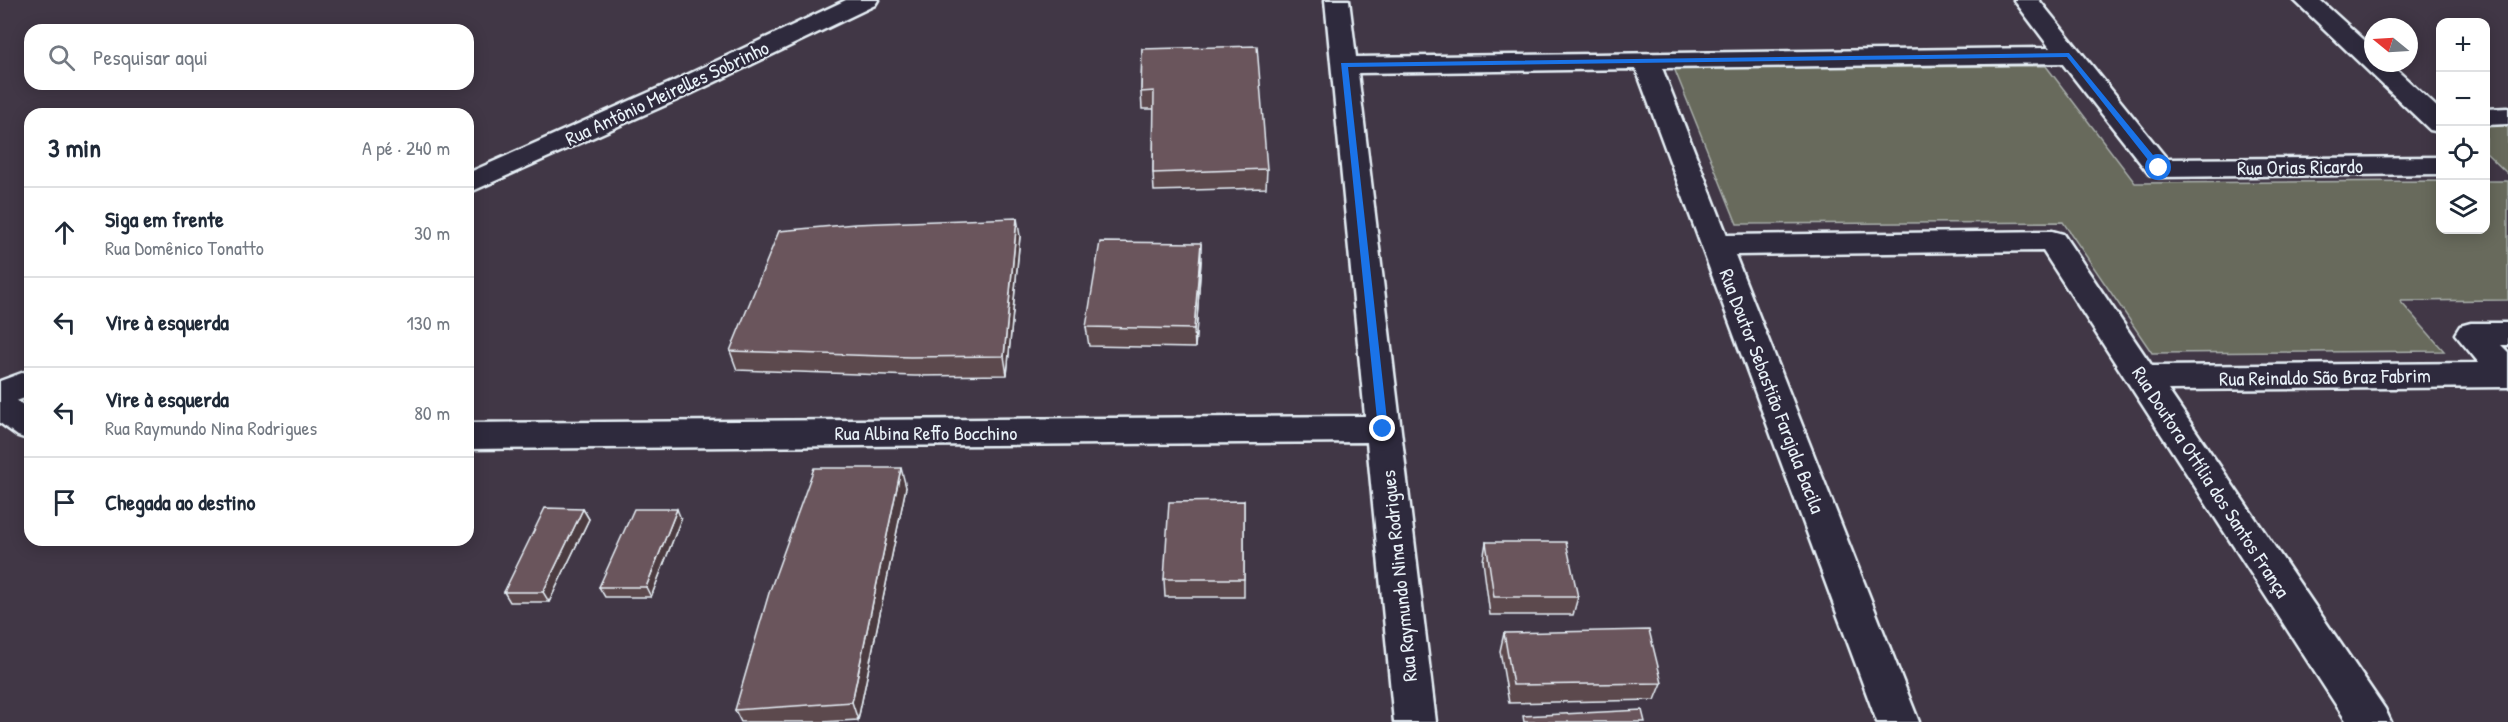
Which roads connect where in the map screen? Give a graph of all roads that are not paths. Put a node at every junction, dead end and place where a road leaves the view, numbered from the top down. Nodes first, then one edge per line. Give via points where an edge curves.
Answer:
1 (866, 0) edge
2 (1337, 0) edge
3 (2025, 0) edge
4 (2306, 0) edge
5 (2364, 53) edge
6 (2069, 55) junction
7 (1646, 61) junction
8 (1344, 64) junction
9 (2385, 72) edge
10 (2508, 116) edge
11 (2490, 117) edge
12 (2436, 118) edge
13 (2436, 165) edge
14 (474, 181) edge
15 (1716, 245) junction
16 (2508, 334) edge
17 (2508, 374) edge
18 (2143, 378) junction
19 (24, 385) edge
20 (0, 395) edge
21 (0, 406) edge
22 (24, 423) edge
23 (1383, 429) junction
24 (474, 436) edge
25 (1414, 722) edge
26 (1898, 722) edge
27 (2370, 722) edge

1 - 14 street, Rua Antônio Meirelles Sobrinho
2 - 8 street, Rua Raymundo Nina Rodrigues
3 - 6 street
4 - 5 street
6 - 7 street
6 - 13 street, Rua Orias Ricardo via 2159,168
7 - 8 street
7 - 15 street, Rua Doutor Sebastião Farajala Bacila
8 - 23 street, Rua Raymundo Nina Rodrigues
9 - 12 street
10 - 11 street
15 - 18 street, Rua Doutora Ottília dos Santos França via 2052,241
15 - 26 street, Rua Doutor Sebastião Farajala Bacila
16 - 17 street via 2471,334
17 - 18 street, Rua Reinaldo São Braz Fabrim
18 - 27 street, Rua Doutora Ottília dos Santos França
19 - 20 street
21 - 22 street
23 - 24 street, Rua Albina Reffo Bocchino
23 - 25 street, Rua Raymundo Nina Rodrigues

